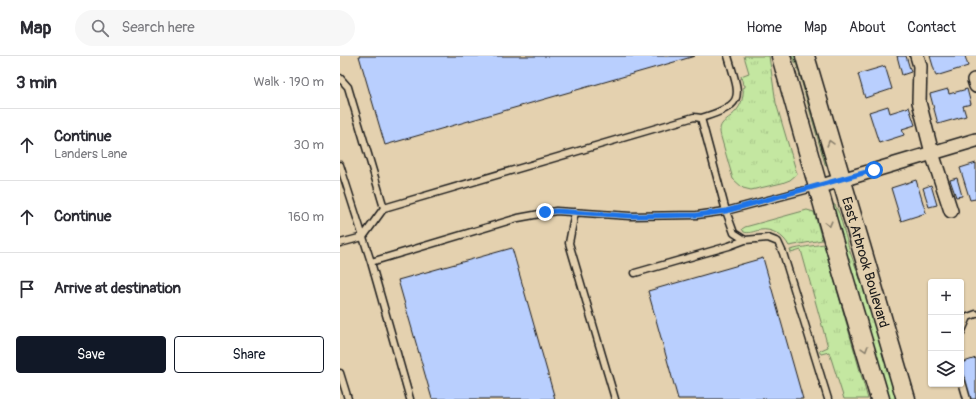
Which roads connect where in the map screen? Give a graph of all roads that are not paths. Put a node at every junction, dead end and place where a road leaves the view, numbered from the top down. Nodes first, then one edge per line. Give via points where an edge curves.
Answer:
1 (728, 56) edge
2 (781, 56) edge
3 (805, 56) edge
4 (917, 56) edge
5 (340, 78) edge
6 (701, 118) junction
7 (976, 140) edge
8 (932, 153) junction
9 (340, 164) edge
10 (841, 180) junction
11 (818, 187) junction
12 (384, 208) junction
13 (951, 210) dead end
14 (726, 211) junction
15 (575, 212) junction
16 (363, 237) junction
17 (745, 240) junction
18 (340, 243) edge
19 (371, 262) junction
20 (635, 273) dead end
21 (976, 314) edge
22 (964, 326) edge
23 (340, 373) edge
24 (964, 387) edge
25 (348, 399) edge
26 (410, 399) edge
27 (615, 399) edge
28 (828, 399) edge
29 (880, 399) edge
30 (906, 399) edge
31 (967, 399) edge

1 - 6 lane via 737,90 736,99 730,107
2 - 11 street, East Arbrook Boulevard
10 -> 3 street, East Arbrook Boulevard
4 - 8 street via 920,66 919,102
5 - 12 lane via 348,88
6 - 12 lane via 694,117
6 - 14 lane
7 - 8 street
8 - 10 street
8 - 13 street
9 - 16 lane
10 - 11 street
10 - 30 street, East Arbrook Boulevard
11 - 14 lane
11 -> 29 street, East Arbrook Boulevard
12 - 16 lane
14 - 15 lane via 697,215 630,216
14 - 17 lane via 734,233
15 - 19 lane via 556,211 518,218
15 - 27 lane via 569,243
16 - 18 lane
16 - 19 lane
17 - 20 lane
17 - 28 lane via 768,238 778,242
19 - 26 lane
21 - 22 lane via 968,317
23 - 25 lane
24 - 31 lane

